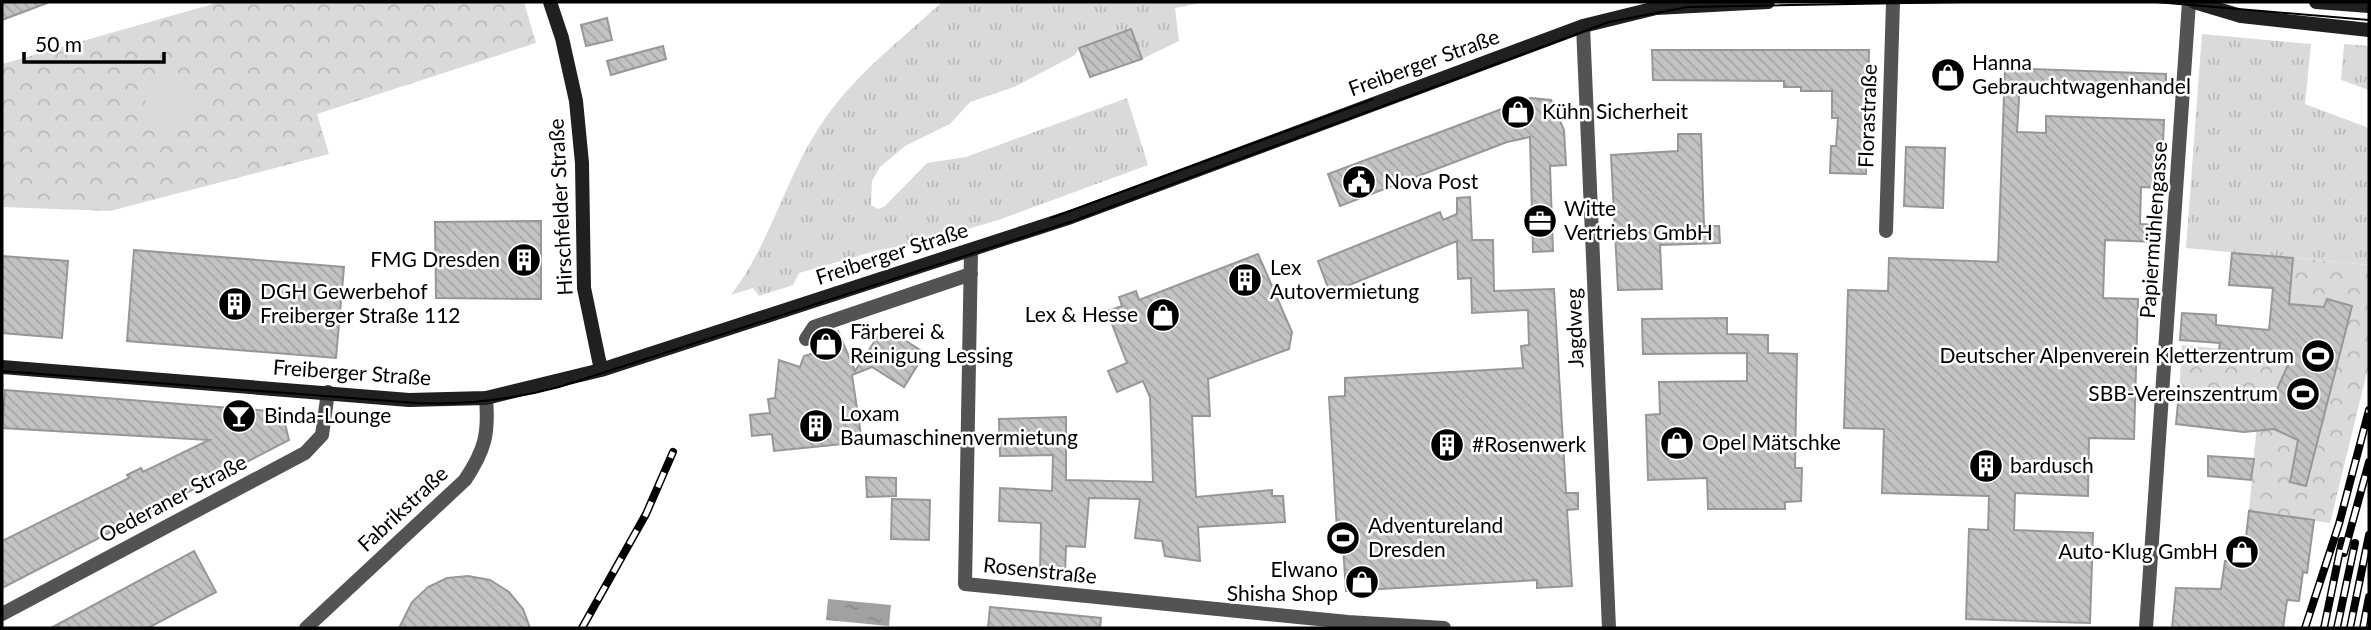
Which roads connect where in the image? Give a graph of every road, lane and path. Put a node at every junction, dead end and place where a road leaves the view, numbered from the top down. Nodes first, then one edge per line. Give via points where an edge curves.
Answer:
1 (550, 2) edge
2 (1769, 2) edge
3 (1893, 2) edge
4 (2192, 2) edge
5 (2316, 2) edge
6 (2369, 6) edge
7 (1583, 26) junction
8 (2369, 30) edge
9 (1886, 231) dead end
10 (971, 251) junction
11 (971, 274) junction
12 (806, 339) dead end
13 (2, 367) edge
14 (601, 370) junction
15 (328, 392) junction
16 (486, 398) junction
17 (2, 614) edge
18 (306, 628) edge
19 (1444, 628) edge
20 (1609, 628) edge
21 (2146, 628) edge

1 - 14 street, Hirschfelder Straße via 576,101 584,288
2 - 7 street, Freiberger Straße via 1667,6
3 - 9 street, Florastraße
4 - 8 street via 2241,16
4 - 21 street, Papiermühlengasse
5 - 6 street
7 - 10 street, Freiberger Straße
7 - 20 street, Jagdweg
10 - 11 street, Rosenstraße
10 - 14 street, Freiberger Straße
11 - 12 street via 814,327
11 - 19 street, Rosenstraße via 965,584
13 - 15 street, Freiberger Straße
14 - 16 street, Freiberger Straße
15 - 16 street, Freiberger Straße via 409,400
15 - 17 street, Oederaner Straße via 322,435 305,453
16 - 18 street, Fabrikstraße via 488,432 480,458 465,480

